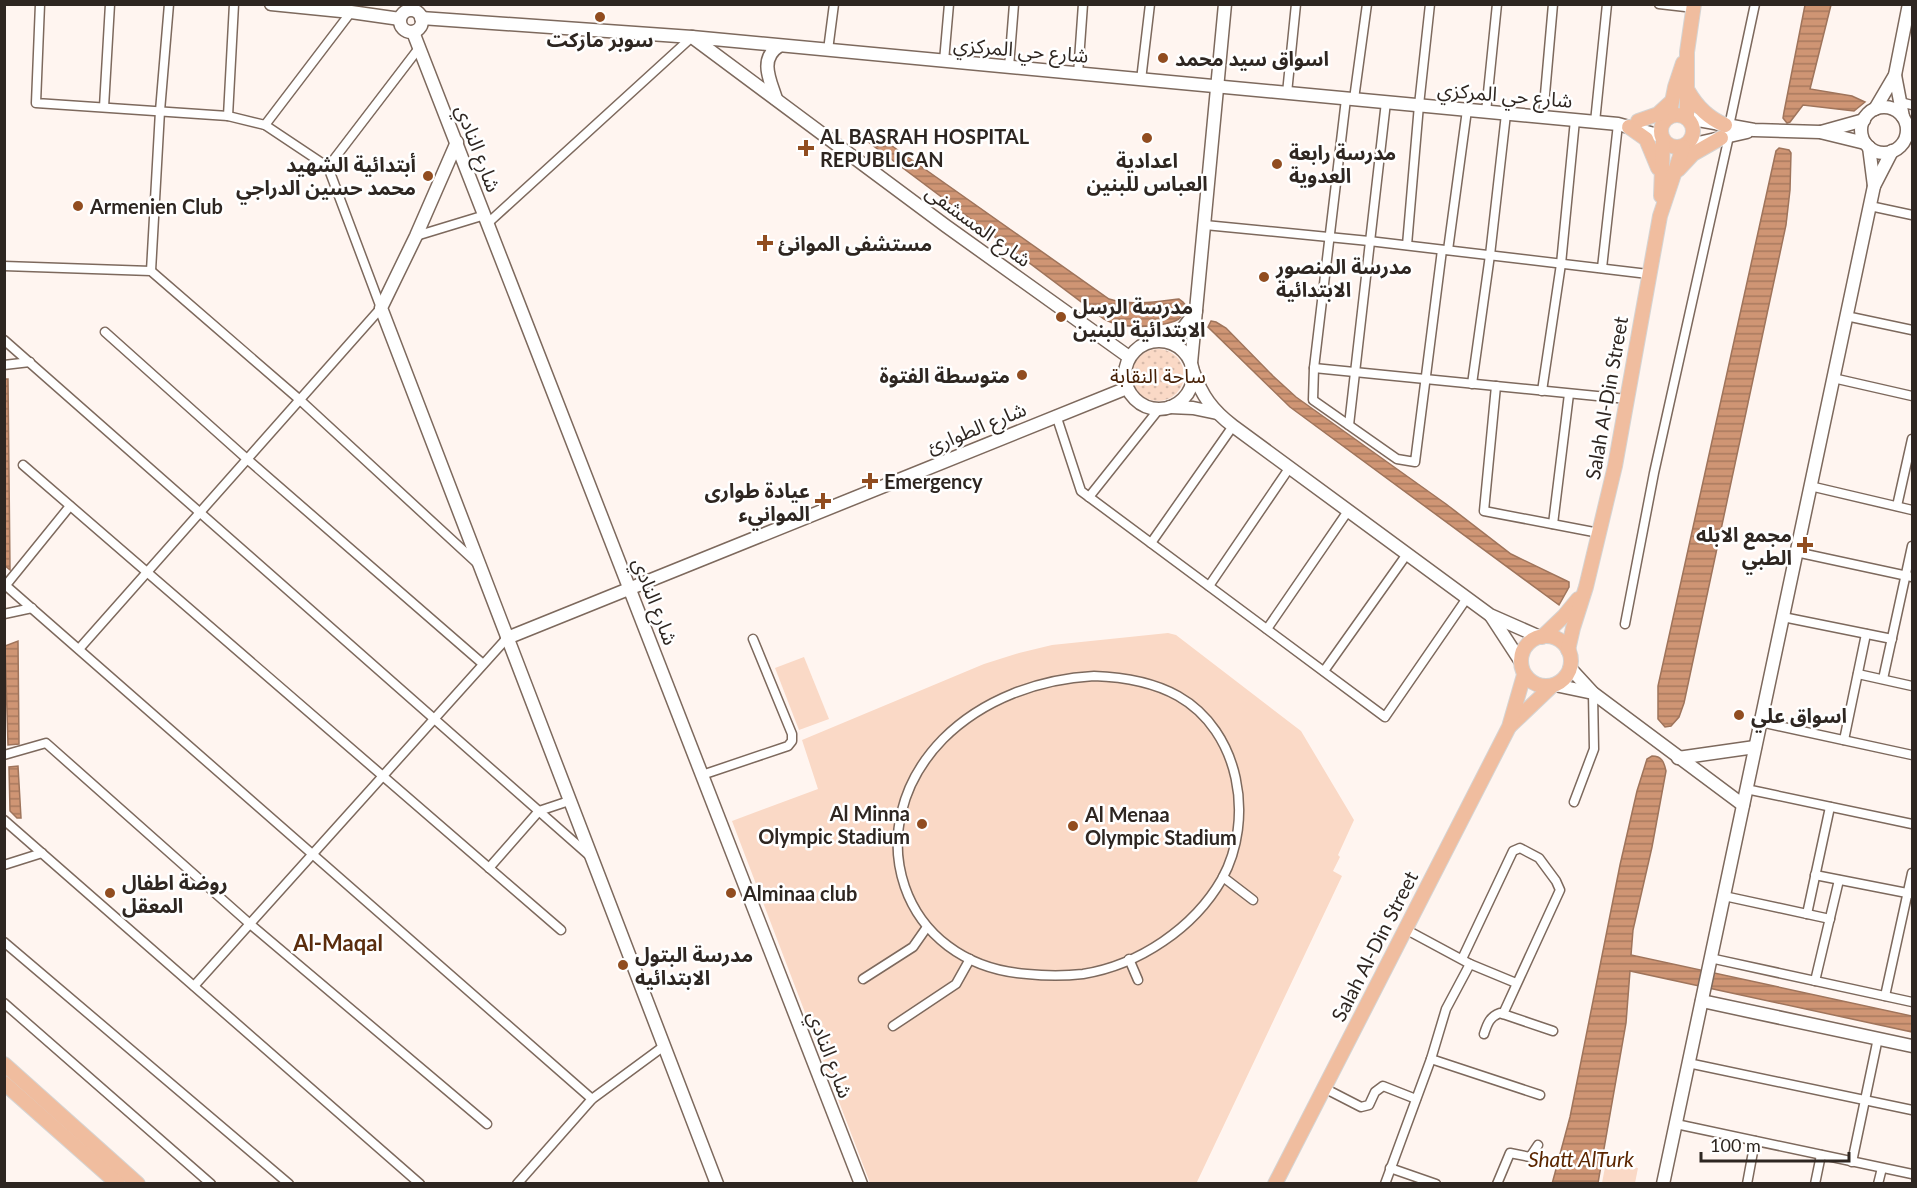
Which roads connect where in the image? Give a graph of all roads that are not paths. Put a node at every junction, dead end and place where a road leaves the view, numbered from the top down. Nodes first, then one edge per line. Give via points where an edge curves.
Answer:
1 (40, 4) edge
2 (110, 4) edge
3 (169, 4) edge
4 (234, 4) edge
5 (271, 4) edge
6 (834, 4) edge
7 (949, 4) edge
8 (1014, 4) edge
9 (1083, 4) edge
10 (1150, 4) edge
11 (1225, 4) edge
12 (1296, 4) edge
13 (1367, 4) edge
14 (1430, 4) edge
15 (1497, 4) edge
16 (1553, 4) edge
17 (1607, 4) edge
18 (1659, 4) edge
19 (1755, 4) edge
20 (1909, 4) edge
21 (1694, 6) edge
22 (409, 7) edge
23 (351, 12) junction
24 (421, 18) junction
25 (400, 19) junction
26 (413, 32) junction
27 (1908, 33) edge
28 (692, 38) junction
29 (779, 46) junction
30 (419, 48) junction
31 (828, 50) junction
32 (1687, 52) junction
33 (944, 61) junction
34 (1009, 67) junction
35 (1078, 74) junction
36 (1894, 75) junction
37 (1142, 80) junction
38 (1217, 87) junction
39 (1687, 89) junction
40 (1287, 93) junction
41 (1350, 99) junction
42 (1673, 99) junction
43 (777, 100) junction
44 (1386, 102) junction
45 (1906, 104) edge
46 (1419, 105) junction
47 (104, 107) junction
48 (1875, 109) junction
49 (1467, 110) junction
50 (160, 111) junction
51 (1486, 112) junction
52 (1506, 114) junction
53 (228, 116) junction
54 (1542, 117) junction
55 (1687, 118) junction
56 (1667, 119) junction
57 (1575, 120) junction
58 (1864, 120) junction
59 (1595, 122) junction
60 (1907, 123) edge
61 (1628, 124) junction
62 (265, 125) junction
63 (1726, 131) junction
64 (1820, 132) junction
65 (1662, 138) junction
66 (456, 142) junction
67 (1867, 145) junction
68 (1684, 147) junction
69 (1902, 148) edge
70 (328, 166) junction
71 (1666, 178) junction
72 (1874, 186) junction
73 (1870, 206) junction
74 (1912, 215) edge
75 (486, 219) junction
76 (1205, 225) junction
77 (416, 236) junction
78 (1330, 237) junction
79 (1369, 241) junction
80 (1407, 245) junction
81 (1445, 250) junction
82 (1490, 255) junction
83 (1561, 264) junction
84 (4, 266) edge
85 (1602, 268) junction
86 (151, 271) junction
87 (1648, 274) junction
88 (381, 308) junction
89 (1197, 310) junction
90 (1846, 316) junction
91 (1912, 330) edge
92 (105, 332) dead end
93 (4, 340) edge
94 (1172, 343) junction
95 (1129, 357) junction
96 (30, 362) junction
97 (4, 365) edge
98 (1192, 367) junction
99 (1314, 368) junction
100 (1354, 372) junction
101 (1833, 378) junction
102 (1425, 379) junction
103 (1472, 384) junction
104 (1496, 386) junction
105 (1127, 388) junction
106 (1542, 391) junction
107 (1569, 394) junction
108 (1912, 396) edge
109 (1627, 399) junction
110 (300, 400) junction
111 (1164, 408) junction
112 (1217, 413) junction
113 (1056, 416) junction
114 (1349, 425) junction
115 (1233, 426) junction
116 (1912, 439) edge
117 (247, 459) junction
118 (23, 465) dead end
119 (1290, 467) junction
120 (1909, 467) edge
121 (1810, 486) junction
122 (1089, 497) junction
123 (70, 506) junction
124 (1898, 507) junction
125 (1912, 510) edge
126 (1348, 511) junction
127 (200, 512) junction
128 (1553, 524) junction
129 (1599, 532) junction
130 (1151, 543) junction
131 (1912, 546) edge
132 (1796, 552) junction
133 (1407, 554) junction
134 (478, 565) junction
135 (147, 572) junction
136 (1909, 577) edge
137 (5, 584) edge
138 (1209, 586) junction
139 (1586, 587) junction
140 (630, 588) junction
141 (1467, 598) junction
142 (32, 608) junction
143 (4, 614) edge
144 (1490, 615) junction
145 (1783, 617) junction
146 (1626, 624) dead end
147 (1267, 629) junction
148 (1866, 634) junction
149 (1541, 637) junction
150 (507, 638) junction
151 (753, 639) dead end
152 (1892, 639) junction
153 (79, 649) junction
154 (1568, 650) junction
155 (483, 664) junction
156 (1522, 668) junction
157 (1570, 668) junction
158 (1324, 671) junction
159 (1858, 674) junction
160 (1883, 680) junction
161 (1554, 685) junction
162 (1912, 686) edge
163 (1593, 693) junction
164 (434, 719) junction
165 (1760, 722) junction
166 (1509, 727) junction
167 (1844, 740) junction
168 (1755, 747) junction
169 (4, 754) edge
170 (1912, 755) edge
171 (1678, 758) junction
172 (702, 774) junction
173 (383, 776) junction
174 (1746, 789) junction
175 (569, 801) junction
176 (1574, 802) dead end
177 (1743, 805) junction
178 (1830, 807) junction
179 (539, 811) junction
180 (4, 820) edge
181 (1912, 824) edge
182 (42, 853) junction
183 (313, 854) junction
184 (591, 857) junction
185 (4, 865) edge
186 (489, 868) junction
187 (1912, 873) edge
188 (1815, 875) junction
189 (1222, 877) junction
190 (1839, 880) junction
191 (1910, 894) edge
192 (1724, 896) junction
193 (1253, 900) dead end
194 (1807, 914) junction
195 (1830, 919) junction
196 (250, 924) junction
197 (927, 927) junction
198 (1405, 929) junction
199 (561, 930) dead end
200 (4, 942) edge
201 (1710, 958) junction
202 (970, 959) junction
203 (1130, 959) junction
204 (1466, 962) junction
205 (863, 980) dead end
206 (1138, 980) dead end
207 (1815, 981) junction
208 (1516, 983) junction
209 (195, 986) junction
210 (1885, 996) junction
211 (1702, 1001) junction
212 (1912, 1002) edge
213 (4, 1003) edge
214 (1503, 1014) junction
215 (893, 1026) dead end
216 (1553, 1031) dead end
217 (1484, 1034) dead end
218 (1878, 1038) junction
219 (664, 1046) junction
220 (1912, 1046) edge
221 (1431, 1059) junction
222 (1689, 1063) junction
223 (4, 1064) edge
224 (4, 1083) edge
225 (1324, 1088) junction
226 (1540, 1095) dead end
227 (592, 1099) junction
228 (1416, 1099) junction
229 (1865, 1100) junction
230 (1912, 1110) edge
231 (487, 1124) dead end
232 (1676, 1124) junction
233 (1755, 1141) junction
234 (1538, 1145) dead end
235 (1821, 1155) junction
236 (1852, 1162) junction
237 (1390, 1168) junction
238 (1882, 1168) junction
239 (1912, 1174) edge
240 (118, 1184) edge
241 (138, 1184) edge
242 (211, 1184) edge
243 (289, 1184) edge
244 (420, 1184) edge
245 (517, 1184) edge
246 (717, 1184) edge
247 (861, 1184) edge
248 (1275, 1184) edge
249 (1385, 1184) edge
250 (1436, 1184) edge
251 (1497, 1184) edge
252 (1663, 1184) edge
253 (1747, 1184) edge
254 (1815, 1184) edge
255 (1878, 1184) edge

1 - 47 street via 36,103
2 - 47 street
3 - 50 street
4 - 53 street
5 - 23 street
6 - 31 street
7 - 33 street
8 - 34 street
9 - 35 street
10 - 37 street
11 - 38 street
12 - 40 street
13 - 41 street
14 - 46 street
15 - 51 street
16 - 54 street
17 - 59 street
18 - 21 street
19 - 63 street
20 - 27 street
21 - 32 main road
22 - 24 street
22 - 25 street
23 - 25 street
23 - 62 street
24 - 26 street via 421,25
24 - 28 street, شارع حي المركزي
25 - 26 street via 403,29
26 - 30 street, شارع النادي
27 - 36 street
28 - 29 street, شارع حي المركزي
28 - 43 street, شارع المسشفى
28 - 75 street
29 - 31 street, شارع حي المركزي
29 - 43 street via 772,53 767,71
30 - 66 street, شارع النادي
30 - 70 street
31 - 33 street, شارع حي المركزي
32 - 39 main road
32 - 42 main road
33 - 34 street, شارع حي المركزي
34 - 35 street, شارع حي المركزي
35 - 37 street, شارع حي المركزي
36 - 45 street
36 - 48 street
37 - 38 street, شارع حي المركزي
38 - 40 street, شارع حي المركزي
38 - 76 street
39 - 55 main road
39 - 63 main road via 1704,112
40 - 41 street, شارع حي المركزي
41 - 44 street, شارع حي المركزي
41 - 78 street
42 - 56 main road
42 - 61 main road via 1658,114
43 - 95 street, شارع المسشفى
44 - 46 street, شارع حي المركزي
44 - 79 street
45 - 60 street
46 - 49 street, شارع حي المركزي
46 - 80 street
47 - 50 street
48 - 58 street
48 - 60 street via 1890,108
49 - 51 street, شارع حي المركزي
49 - 81 street
50 - 53 street
50 - 86 street
51 - 52 street, شارع حي المركزي
52 - 54 street, شارع حي المركزي
52 - 82 street
53 - 62 street
54 - 57 street, شارع حي المركزي
55 - 56 main road via 1678,115
55 - 63 street
55 - 68 main road via 1694,131
56 - 61 street, شارع حي المركزي
56 - 65 main road via 1661,128
57 - 59 street, شارع حي المركزي
57 - 83 street
58 - 64 street
58 - 67 street via 1861,131
59 - 61 street, شارع حي المركزي
60 - 69 street
61 - 65 street, شارع حي المركزي
61 - 71 main road via 1649,143
61 - 85 street
62 - 70 street
63 - 64 street
63 - 68 street
63 - 71 main road
63 - 146 street
64 - 67 street
65 - 68 main road via 1670,146
65 - 71 main road, Salah Al-Din Street
66 - 75 street, شارع النادي
66 - 77 street
67 - 69 street via 1880,152
67 - 72 street
68 - 71 main road, Salah Al-Din Street
69 - 72 street
70 - 88 street
71 - 87 main road, Salah Al-Din Street
72 - 73 street
73 - 74 street
73 - 90 street
75 - 77 street
75 - 140 street, شارع النادي
76 - 78 street
76 - 89 street
77 - 88 street
78 - 79 street
78 - 99 street
79 - 80 street
79 - 100 street
80 - 81 street
81 - 82 street
81 - 102 street
82 - 83 street
82 - 103 street
83 - 85 street
83 - 106 street
84 - 86 street
85 - 87 street
86 - 110 street
87 - 109 main road, Salah Al-Din Street
88 - 110 street
88 - 134 street
89 - 94 street
89 - 98 street
90 - 91 street
90 - 101 street
92 - 117 street
93 - 96 street
94 - 95 street via 1153,340 1135,349
94 - 98 street
95 - 105 street via 1125,367
96 - 97 street
96 - 127 street
98 - 111 street via 1188,393 1180,402
98 - 112 street
99 - 100 street
99 - 114 street via 1313,400
100 - 102 street
100 - 114 street
101 - 108 street
101 - 121 street
102 - 103 street
102 - 114 street via 1415,462 1397,459
103 - 104 street
104 - 106 street
104 - 128 street via 1484,511
105 - 111 street via 1132,397 1149,408
105 - 113 street, شارع الطوارئ
106 - 107 street
107 - 109 street
107 - 128 street
109 - 129 main road, Salah Al-Din Street
110 - 117 street
110 - 134 street
111 - 112 street
111 - 122 street
112 - 115 street
113 - 122 street via 1081,491
113 - 140 street, شارع الطوارئ
115 - 119 street
115 - 130 street
116 - 120 street
117 - 127 street
117 - 155 street
118 - 123 street
119 - 126 street
119 - 138 street
120 - 124 street
121 - 124 street
121 - 132 street
122 - 130 street
123 - 135 street
123 - 137 street
124 - 125 street
126 - 133 street
126 - 147 street
127 - 135 street
127 - 164 street
128 - 129 street
129 - 139 main road, Salah Al-Din Street
130 - 138 street
131 - 136 street
132 - 136 street
132 - 145 street
133 - 141 street
133 - 158 street
134 - 150 street
135 - 153 street
135 - 173 street
136 - 152 street
137 - 142 street
138 - 147 street
139 - 149 main road, Salah Al-Din Street
139 - 154 main road, Salah Al-Din Street
140 - 150 street, شارع الطوارئ
140 - 172 street, شارع النادي
141 - 144 street
141 - 158 street via 1385,717
142 - 143 street
142 - 153 street
144 - 149 street
144 - 156 street
145 - 148 street
145 - 165 street
147 - 158 street
148 - 152 street
148 - 159 street
149 - 154 main road via 1557,639
149 - 156 main road via 1526,646
150 - 155 street
150 - 175 street
151 - 172 street via 792,741 788,746
152 - 160 street
153 - 183 street
154 - 157 main road
155 - 164 street
156 - 161 main road via 1536,685
156 - 166 main road, Salah Al-Din Street
157 - 161 main road
157 - 163 street
159 - 160 street
159 - 167 street
160 - 162 street
161 - 163 street
161 - 166 main road, Salah Al-Din Street
163 - 171 street
163 - 176 street via 1594,749
164 - 173 street
164 - 179 street
165 - 167 street
165 - 168 street
166 - 198 main road, Salah Al-Din Street
167 - 170 street
168 - 171 street
168 - 174 street
169 - 196 street via 46,743
171 - 177 street
172 - 247 street, شارع النادي
173 - 183 street
173 - 186 street
174 - 177 street
174 - 178 street
175 - 179 street
175 - 184 street
177 - 192 street
178 - 181 street
178 - 188 street
179 - 184 street
179 - 186 street
180 - 182 street
182 - 185 street
182 - 209 street
183 - 196 street
183 - 227 street
184 - 219 street
186 - 199 street
187 - 191 street
188 - 190 street
188 - 194 street
189 - 193 street
189 - 197 street via 1237,839 1239,797 1231,759 1208,721 1177,695 1155,686 1114,677 1073,677 1014,693 977,712 943,740 918,773 902,810 897,852 907,892
189 - 203 street via 1198,913 1164,941
190 - 191 street
190 - 195 street
191 - 210 street
192 - 194 street
192 - 201 street
194 - 195 street
195 - 207 street
196 - 209 street
196 - 231 street
197 - 202 street
197 - 205 street via 913,947
198 - 204 street
198 - 225 main road, Salah Al-Din Street
200 - 243 street
201 - 207 street
201 - 211 street
202 - 203 street via 1002,971 1065,975 1084,974
202 - 215 street via 956,984
203 - 206 street
204 - 208 street
204 - 208 street via 1513,851 1520,848 1539,858 1560,890
204 - 221 street
207 - 210 street
208 - 214 street
209 - 244 street
210 - 212 street
211 - 218 street
211 - 222 street
213 - 242 street
214 - 216 street
214 - 217 street via 1493,1015
218 - 220 street
218 - 229 street
219 - 227 street
219 - 246 street
221 - 226 street
221 - 228 street
222 - 229 street
222 - 232 street
223 - 241 main road
224 - 240 main road
225 - 228 street via 1365,1108 1383,1086
225 - 248 main road, Salah Al-Din Street
227 - 245 street
228 - 237 street
229 - 230 street
229 - 236 street
232 - 233 street
232 - 252 street
233 - 235 street
233 - 253 street
234 - 251 street via 1530,1157 1510,1153
235 - 236 street
235 - 254 street
236 - 238 street
237 - 249 street
237 - 250 street
238 - 239 street
238 - 255 street

